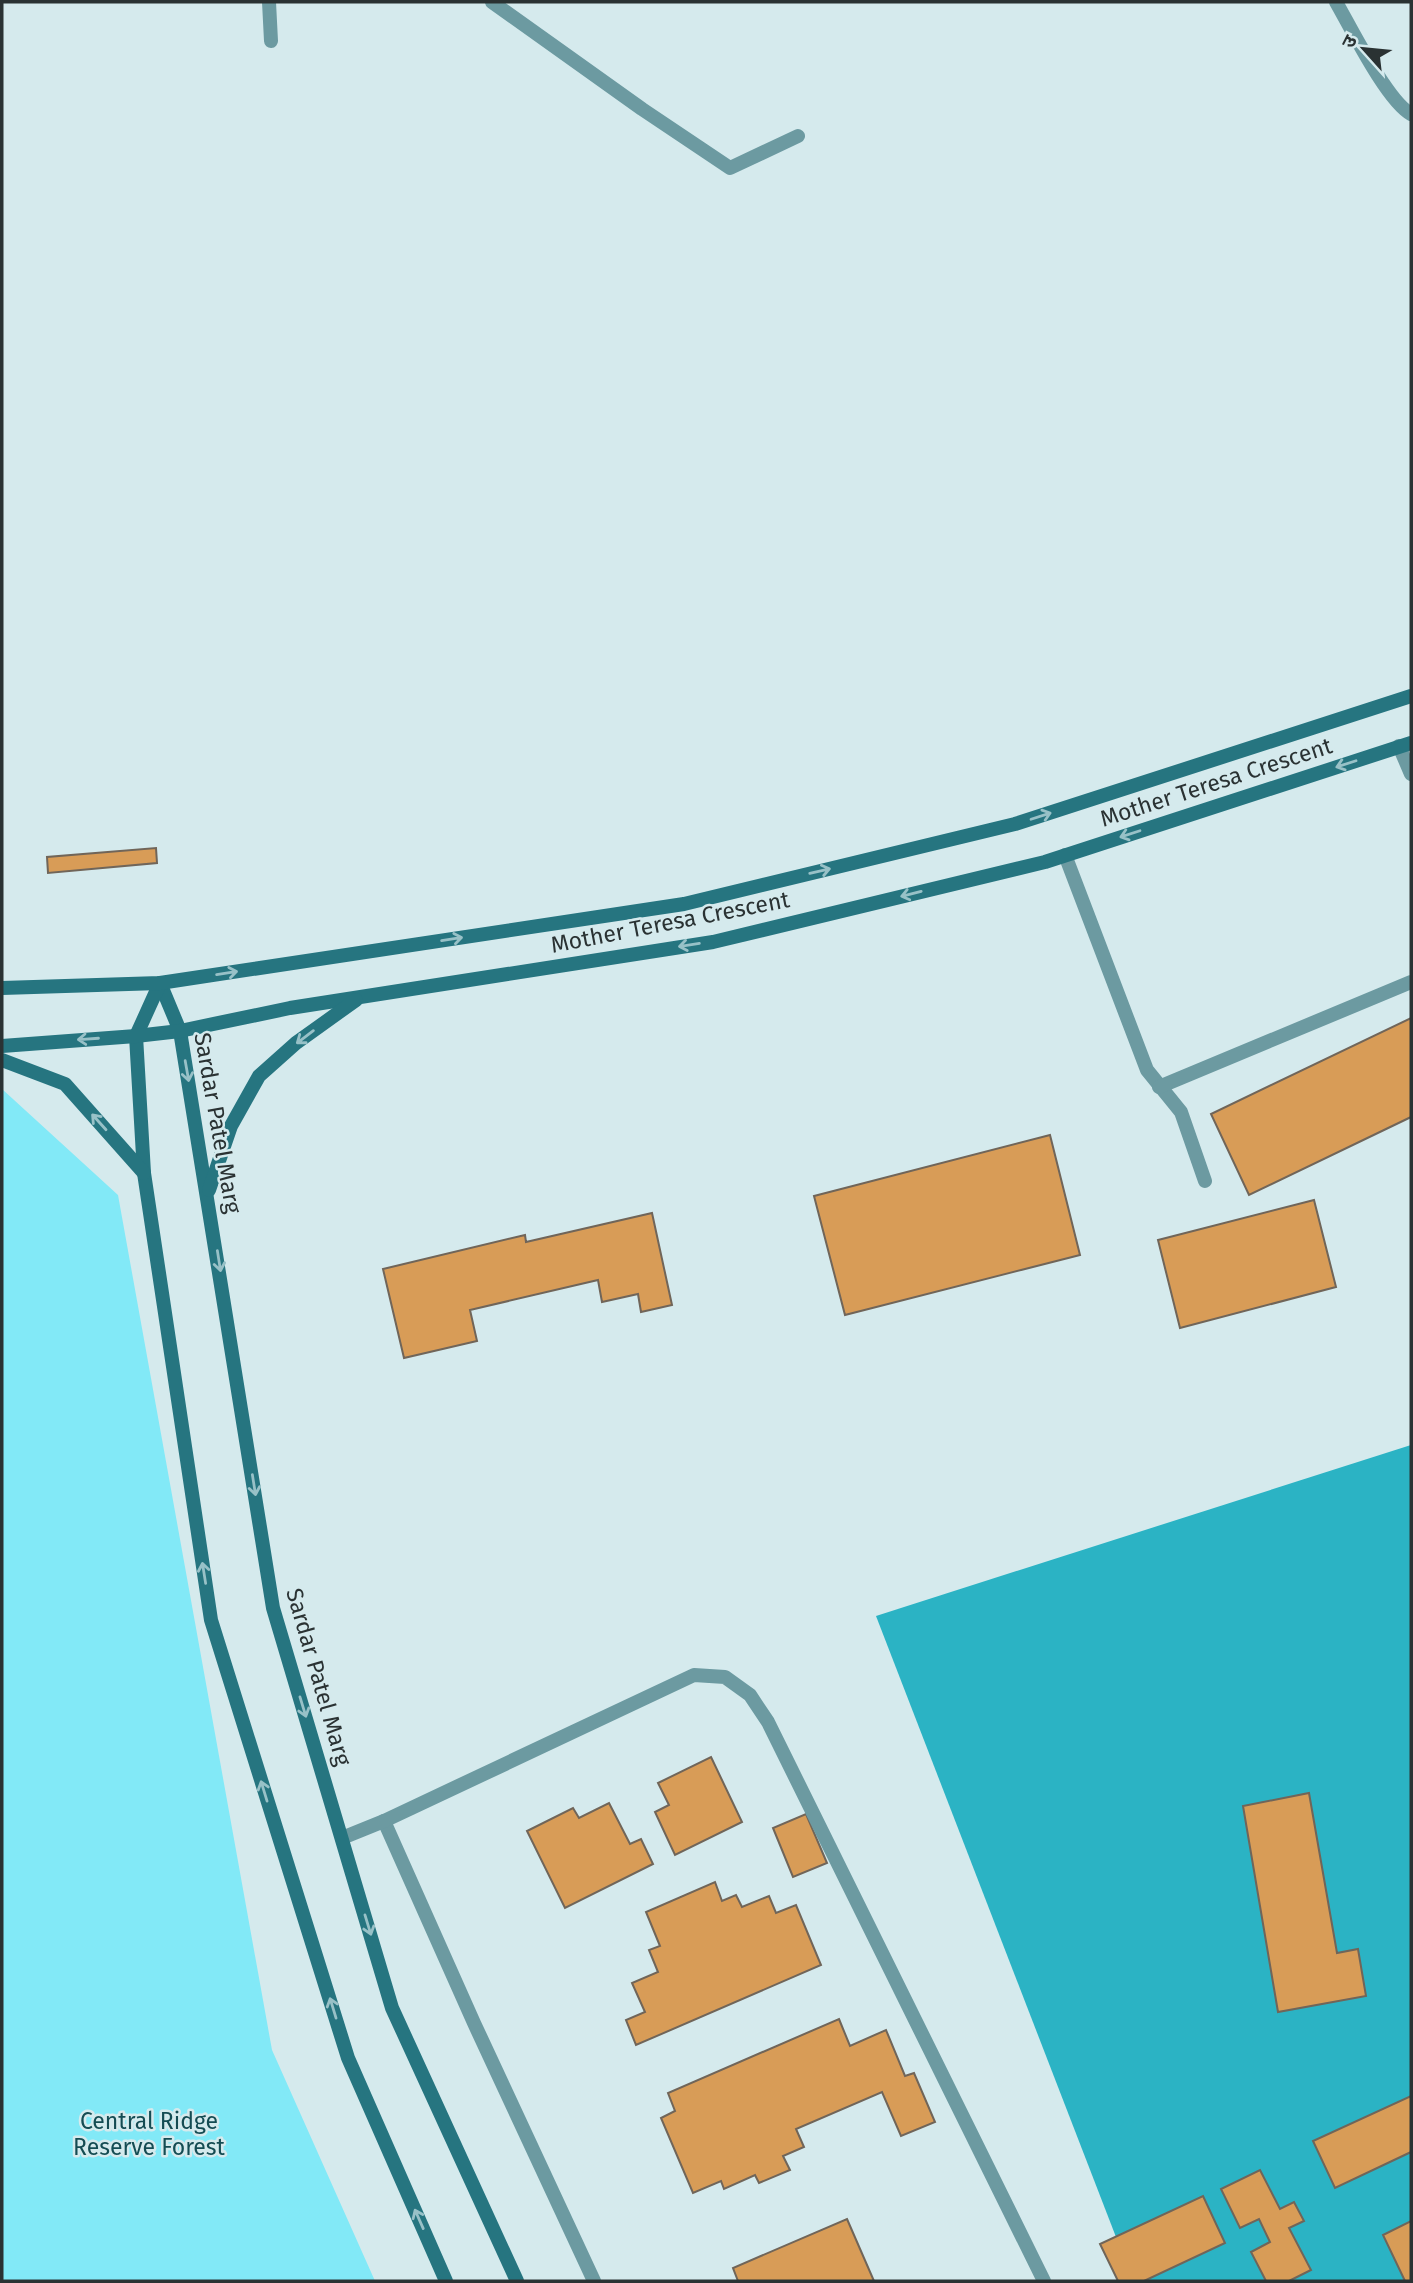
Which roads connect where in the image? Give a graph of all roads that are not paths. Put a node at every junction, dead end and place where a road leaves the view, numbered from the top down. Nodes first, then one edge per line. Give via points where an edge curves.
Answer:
1 (269, 2) edge
2 (492, 2) edge
3 (1336, 2) edge
4 (271, 41) dead end
5 (1411, 114) edge
6 (798, 136) dead end
7 (1411, 696) edge
8 (1405, 744) edge
9 (1411, 774) edge
10 (1065, 855) junction
11 (1411, 982) edge
12 (160, 983) junction
13 (2, 988) edge
14 (360, 997) junction
15 (180, 1031) junction
16 (136, 1036) junction
17 (2, 1045) edge
18 (2, 1060) edge
19 (1159, 1087) junction
20 (144, 1173) junction
21 (1205, 1181) dead end
22 (208, 1193) junction
23 (384, 1821) junction
24 (342, 1838) junction
25 (446, 2281) edge
26 (517, 2281) edge
27 (594, 2281) edge
28 (1044, 2281) edge

1 - 4 street
2 - 6 street via 730,168
3 - 5 street via 1387,89
12 -> 7 main road, Mother Teresa Crescent via 684,904 1015,824
8 - 9 street
8 -> 10 main road, Mother Teresa Crescent
10 -> 14 main road, Mother Teresa Crescent via 713,942
10 - 19 street via 1147,1070
11 - 19 street
12 - 13 main road, Mother Teresa Crescent
12 - 15 main road, Sardar Patel Marg
12 - 16 main road
14 - 15 main road, Mother Teresa Crescent
14 -> 22 main road via 259,1076 231,1126
15 - 16 main road, Mother Teresa Crescent
15 -> 22 main road, Sardar Patel Marg
16 -> 17 main road, Mother Teresa Crescent
16 - 20 main road
20 -> 18 main road via 65,1084
19 - 21 street via 1181,1112
25 -> 20 main road via 348,2058 211,1620
22 -> 24 main road, Sardar Patel Marg via 273,1608
23 - 24 street
23 - 27 street
23 - 28 street via 694,1675 726,1677 750,1695 768,1722
24 -> 26 main road, Sardar Patel Marg via 392,2008

